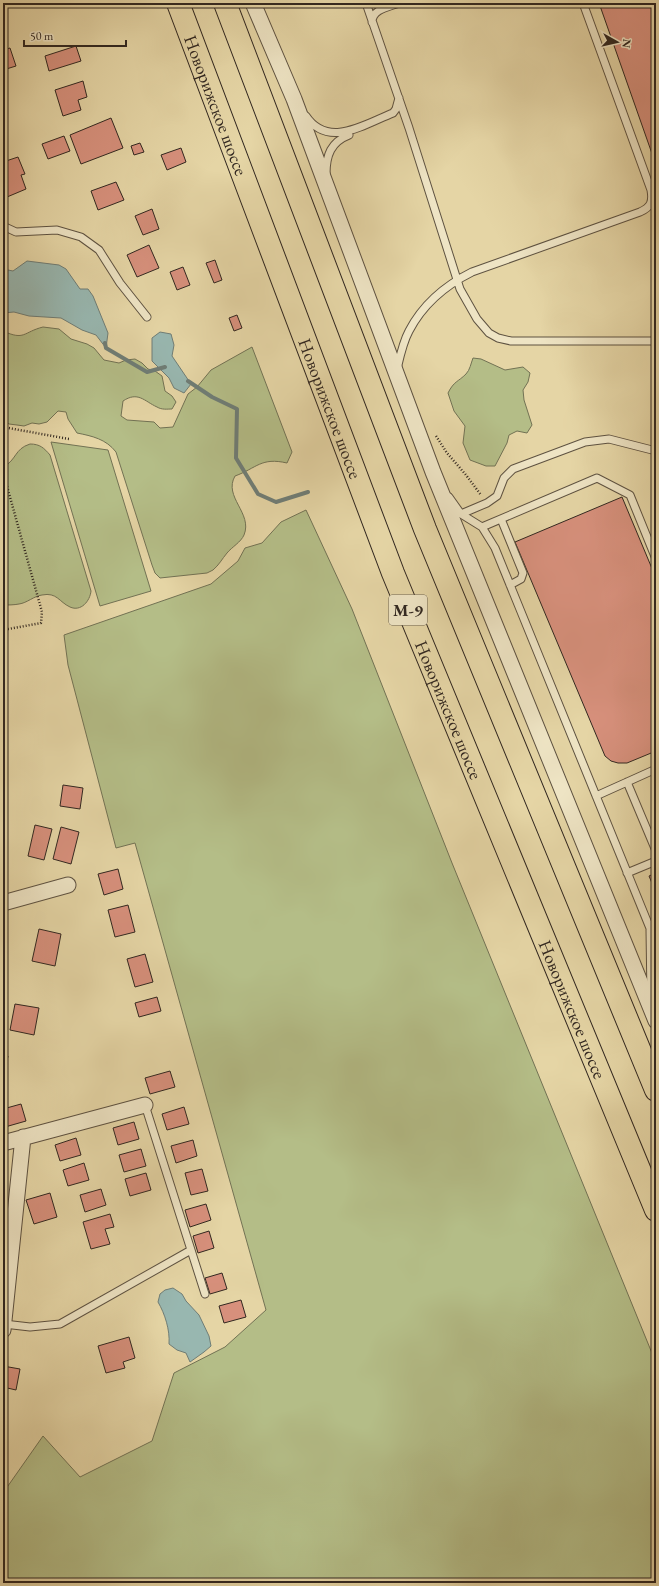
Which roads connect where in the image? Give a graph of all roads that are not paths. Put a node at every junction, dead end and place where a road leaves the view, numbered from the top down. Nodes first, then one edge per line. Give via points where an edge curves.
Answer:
1 (178, 3) edge
2 (225, 3) edge
3 (253, 3) edge
4 (366, 3) edge
5 (399, 3) edge
6 (583, 3) edge
7 (372, 22) junction
8 (399, 98) junction
9 (294, 99) junction
10 (409, 128) junction
11 (652, 185) edge
12 (326, 186) junction
13 (654, 204) edge
14 (3, 226) edge
15 (456, 280) junction
16 (147, 317) dead end
17 (656, 341) edge
18 (396, 373) junction
19 (656, 451) edge
20 (433, 472) junction
21 (460, 514) junction
22 (501, 519) junction
23 (482, 527) junction
24 (656, 558) edge
25 (510, 585) junction
26 (656, 769) edge
27 (627, 782) junction
28 (596, 796) junction
29 (656, 852) edge
30 (656, 861) edge
31 (627, 873) junction
32 (68, 885) dead end
33 (3, 903) edge
34 (656, 919) edge
35 (650, 930) junction
36 (656, 943) edge
37 (654, 1015) edge
38 (656, 1090) edge
39 (145, 1105) joint
40 (23, 1138) junction
41 (3, 1144) edge
42 (656, 1210) edge
43 (191, 1250) junction
44 (205, 1294) dead end
45 (3, 1327) edge

1 - 42 highway, Новорижское шоссе / М-9 via 393,573
2 - 38 highway, М-9 via 425,528
3 - 9 street
4 - 7 lane
5 - 7 lane via 375,12
6 - 11 lane
7 - 8 lane
8 - 9 lane via 393,113 337,134 323,131 312,124
8 - 10 lane
9 - 12 street
10 - 12 lane via 401,118 394,117 339,140 328,155
10 - 15 lane
11 - 13 lane
12 - 18 street
13 - 15 lane via 640,212
14 - 16 lane via 16,232 57,230 81,237 99,250 120,283
15 - 17 lane via 477,319 489,333 498,338 511,341
15 - 18 lane via 423,310 409,331
18 - 20 street
19 - 21 lane via 609,439 585,442 514,469 504,478 497,496 487,504
20 - 21 lane
20 - 37 street
21 - 23 lane
22 - 23 lane
22 - 24 lane via 597,478 630,495
22 - 25 lane via 523,573 521,579
23 - 25 lane via 495,548
25 - 28 lane
26 - 27 lane
27 - 28 lane
27 - 29 lane
28 - 31 lane
30 - 31 lane
31 - 35 lane
32 - 33 street
34 - 35 lane
35 - 36 lane
35 - 37 lane
39 - 40 street
39 - 43 lane
40 - 41 street
40 - 45 street
43 - 44 lane
43 - 45 lane via 60,1324

